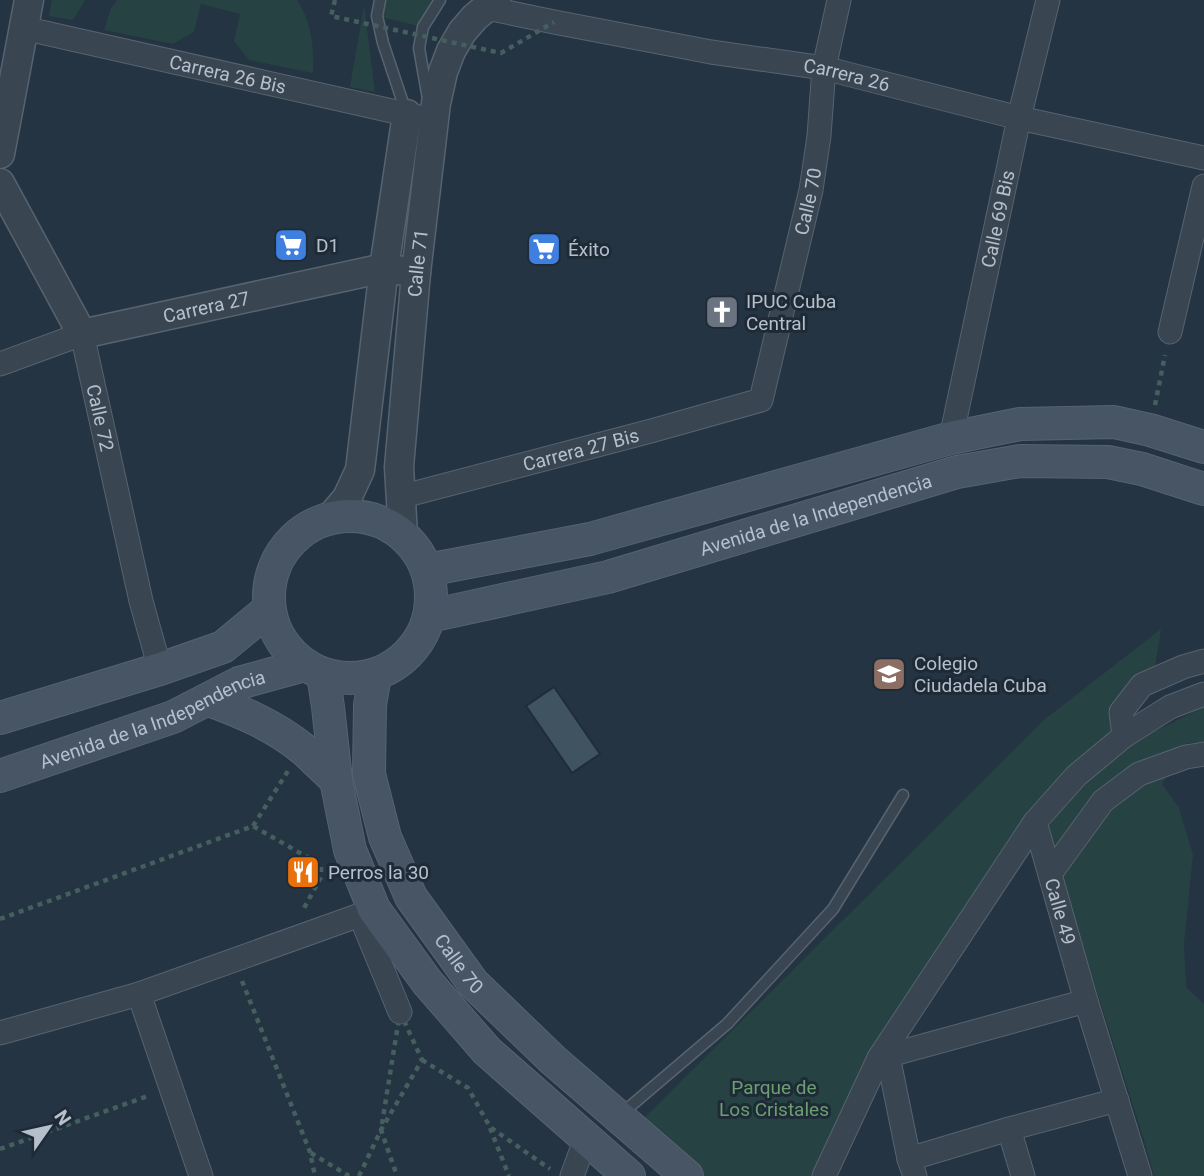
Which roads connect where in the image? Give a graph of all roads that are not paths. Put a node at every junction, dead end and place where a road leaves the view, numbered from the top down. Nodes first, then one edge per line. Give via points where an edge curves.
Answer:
1 (29, 0) edge
2 (380, 0) edge
3 (440, 0) edge
4 (839, 0) edge
5 (1048, 0) edge
6 (492, 4) edge
7 (23, 28) junction
8 (824, 68) junction
9 (420, 117) junction
10 (1019, 118) junction
11 (0, 154) edge
12 (1204, 158) edge
13 (0, 183) edge
14 (1204, 186) edge
15 (384, 268) junction
16 (416, 273) junction
17 (1170, 332) road end
18 (82, 334) junction
19 (0, 364) edge
20 (761, 400) joint
21 (951, 438) junction
22 (1204, 447) edge
23 (1204, 489) edge
24 (400, 497) junction
25 (330, 518) junction
26 (403, 535) junction
27 (427, 570) junction
28 (269, 609) junction
29 (430, 616) junction
30 (1204, 661) edge
31 (160, 669) junction
32 (314, 669) junction
33 (375, 675) junction
34 (1204, 694) edge
35 (209, 699) junction
36 (0, 718) edge
37 (1124, 737) junction
38 (1204, 754) edge
39 (0, 776) edge
40 (335, 780) junction
41 (903, 795) dead end
42 (1035, 822) junction
43 (1050, 874) junction
44 (367, 912) junction
45 (139, 994) junction
46 (1086, 1001) junction
47 (400, 1012) road end
48 (0, 1033) edge
49 (883, 1057) junction
50 (591, 1093) junction
51 (1117, 1100) junction
52 (618, 1116) junction
53 (1009, 1129) junction
54 (577, 1130) junction
55 (912, 1168) edge
56 (677, 1172) edge
57 (201, 1176) edge
58 (572, 1176) edge
59 (629, 1176) edge
60 (824, 1176) edge
61 (1023, 1176) edge
62 (1140, 1176) edge

1 - 7 street
2 - 9 lane via 377,16 383,43
3 - 9 lane via 423,27 419,48 427,93
4 - 8 street, Calle 70
5 - 10 street, Calle 69 Bis
6 - 8 street, Carrera 26 via 554,22
6 - 9 street, Calle 71 via 462,32 443,72 436,103
7 - 9 street, Carrera 26 Bis
7 - 11 street
8 - 10 street, Carrera 26
8 - 20 street, Calle 70 via 811,190
9 - 15 street, Calle 71
9 - 16 street, Calle 71
10 - 12 street, Carrera 26
10 - 21 street, Calle 69 Bis
13 - 18 street, Calle 72
14 - 17 street
15 - 16 street, Carrera 27
15 - 18 street, Carrera 27
15 - 25 street, Calle 71 via 360,470 347,498
16 - 24 street, Calle 71
18 - 19 street, Carrera 27
18 - 31 street, Calle 72
20 - 24 street, Carrera 27 Bis
21 - 22 main road, Avenida de la Independencia via 1020,424 1114,422
21 - 27 main road, Avenida de la Independencia via 590,539
23 - 29 main road, Avenida de la Independencia via 1108,462 1020,461 957,472 608,577
24 - 26 street, Calle 71
25 - 26 main road via 381,521
25 - 28 main road via 312,525 283,550 269,588
26 - 27 main road
27 - 29 main road
28 - 31 main road via 223,647
28 - 32 main road via 286,648
29 - 33 main road via 410,653
30 - 37 street via 1142,685 1121,712
31 - 36 main road
32 - 33 main road via 349,679
32 - 35 main road, Avenida de la Independencia via 239,683
32 - 40 main road, Calle 70 via 328,706
33 - 50 main road, Calle 70 via 369,774 385,837 411,897 473,983
34 - 37 street via 1170,707
35 - 39 main road, Avenida de la Independencia via 173,717
35 - 40 main road via 273,729 302,748
37 - 42 street via 1076,776
38 - 43 street via 1139,774 1103,801
40 - 44 main road, Calle 70
41 - 52 lane via 834,909 727,1024
42 - 43 street, Calle 49
42 - 49 street
43 - 46 street, Calle 49
44 - 45 street
44 - 47 street
44 - 54 main road, Calle 70 via 487,1051
45 - 48 street
45 - 57 street
46 - 49 street
46 - 51 street, Calle 49
49 - 55 street
49 - 60 street
50 - 52 main road, Calle 70
50 - 54 main road
51 - 53 street
51 - 62 street, Calle 49
52 - 56 main road, Calle 70
53 - 55 street
53 - 61 street
54 - 58 street
54 - 59 main road, Calle 70

